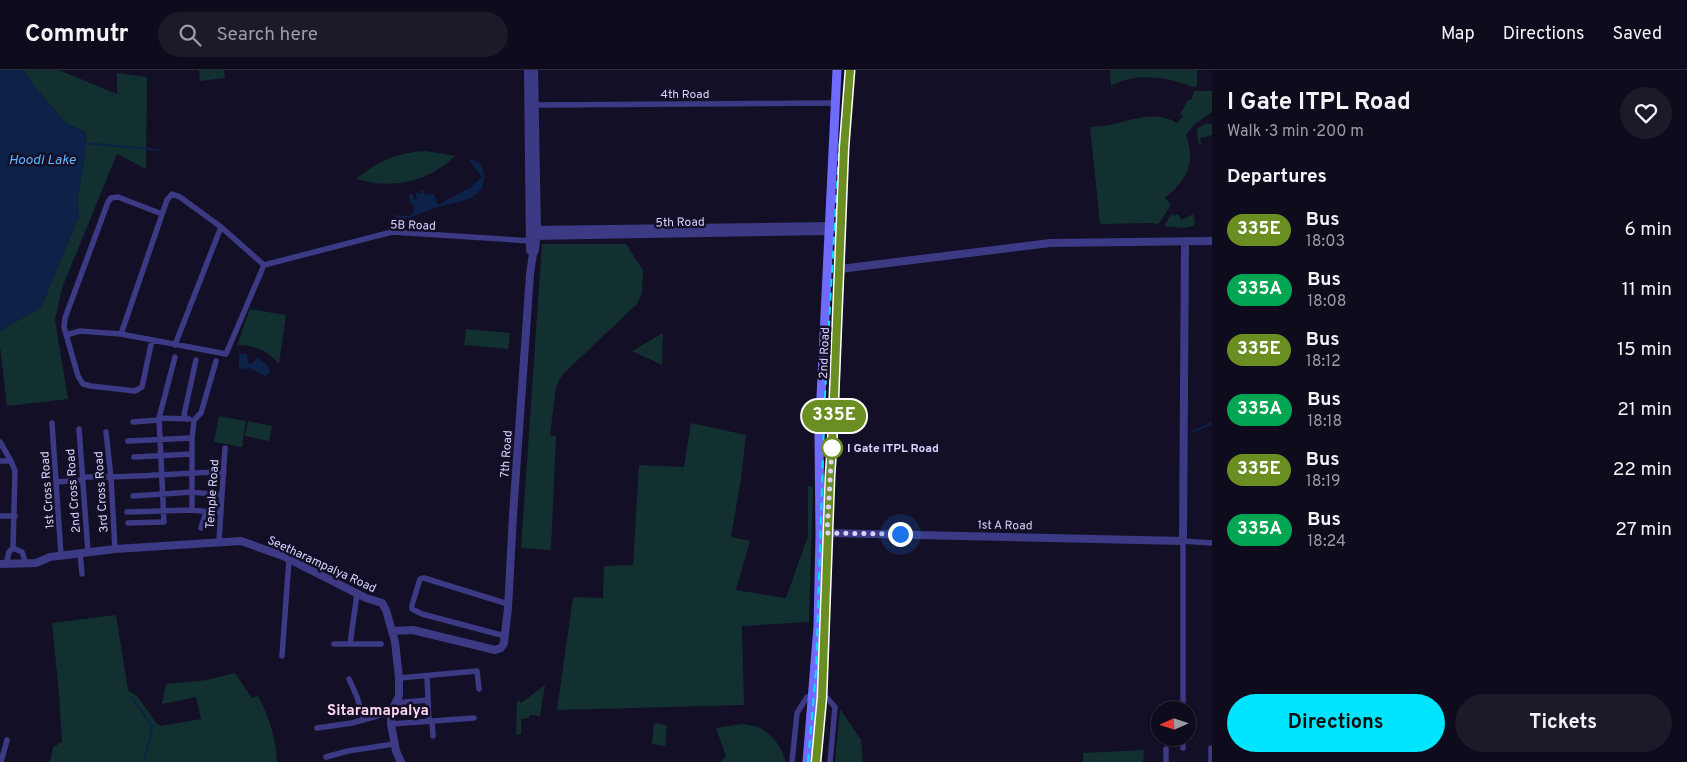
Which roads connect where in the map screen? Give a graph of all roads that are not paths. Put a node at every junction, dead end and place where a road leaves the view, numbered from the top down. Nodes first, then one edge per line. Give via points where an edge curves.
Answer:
1 (528, 70) edge
2 (534, 70) edge
3 (837, 70) edge
4 (850, 70) edge
5 (835, 103) junction
6 (532, 105) junction
7 (162, 214) junction
8 (221, 227) junction
9 (841, 227) junction
10 (829, 228) junction
11 (533, 236) junction
12 (1185, 241) junction
13 (1212, 241) edge
14 (264, 265) junction
15 (840, 269) junction
16 (121, 334) junction
17 (66, 335) junction
18 (152, 340) junction
19 (175, 345) junction
20 (175, 357) dead end
21 (196, 360) dead end
22 (216, 361) dead end
23 (186, 418) junction
24 (159, 419) junction
25 (194, 420) junction
26 (134, 422) dead end
27 (52, 423) dead end
28 (79, 429) dead end
29 (106, 432) dead end
30 (159, 438) junction
31 (192, 438) junction
32 (128, 441) dead end
33 (0, 442) edge
34 (225, 448) dead end
35 (819, 453) junction
36 (192, 454) junction
37 (161, 456) junction
38 (134, 457) dead end
39 (831, 460) junction
40 (0, 461) edge
41 (11, 461) junction
42 (820, 466) junction
43 (224, 472) junction
44 (192, 473) junction
45 (162, 474) junction
46 (111, 478) junction
47 (83, 479) junction
48 (56, 482) junction
49 (192, 492) junction
50 (163, 493) junction
51 (221, 495) junction
52 (133, 496) dead end
53 (192, 510) junction
54 (127, 512) dead end
55 (164, 512) junction
56 (206, 512) junction
57 (220, 513) junction
58 (0, 516) edge
59 (15, 516) junction
60 (128, 523) dead end
61 (201, 528) dead end
62 (827, 533) junction
63 (218, 541) junction
64 (1183, 541) junction
65 (1212, 543) edge
66 (13, 548) junction
67 (115, 549) junction
68 (84, 552) junction
69 (61, 555) junction
70 (289, 560) junction
71 (3, 564) edge
72 (26, 564) junction
73 (82, 574) dead end
74 (357, 594) junction
75 (508, 604) junction
76 (392, 631) junction
77 (505, 636) junction
78 (334, 644) dead end
79 (350, 644) junction
80 (381, 644) dead end
81 (282, 656) dead end
82 (427, 677) junction
83 (399, 678) junction
84 (349, 679) dead end
85 (479, 690) dead end
86 (818, 697) junction
87 (428, 700) junction
88 (1183, 701) edge
89 (395, 703) junction
90 (391, 712) junction
91 (474, 718) dead end
92 (364, 720) junction
93 (431, 721) junction
94 (391, 724) junction
95 (317, 728) dead end
96 (433, 736) dead end
97 (6, 740) dead end
98 (394, 744) junction
99 (1211, 748) edge
100 (1166, 749) dead end
101 (326, 757) dead end
102 (1, 762) edge
103 (401, 762) edge
104 (792, 762) edge
105 (807, 762) edge
106 (816, 762) edge
107 (830, 762) edge
108 (1166, 762) edge
109 (1212, 762) edge

1 - 6 street, 7th Road
2 - 6 street, 7th Road
3 - 5 main road, 2nd Road
4 - 9 main road, 2nd Road
5 - 6 street, 4th Road
5 - 10 main road, 2nd Road
6 - 11 street, 7th Road
7 - 8 street via 166,200 172,194
7 - 16 street
7 - 17 street via 118,197 111,198 65,318
8 - 14 street
8 - 19 street
9 - 10 street, 5th Road
9 - 15 main road, 2nd Road
10 - 11 street, 5th Road
10 - 35 main road, 2nd Road
11 - 14 street, 5B Road via 392,232
11 - 75 street, 7th Road via 535,250 532,254
12 - 13 street
12 - 15 street via 1050,243
12 - 64 street
14 - 19 street via 226,354
15 - 39 main road, 2nd Road
16 - 17 street via 80,331
16 - 18 street
17 - 18 street via 83,384 135,391 142,387
18 - 19 street
20 - 24 street
21 - 23 street
22 - 25 street via 201,413
23 - 24 street
23 - 25 street
24 - 26 street
24 - 30 street
25 - 31 street
27 - 48 street, 1st Cross Road
28 - 47 street, 2nd Cross Road
29 - 46 street, 3rd Cross Road
30 - 31 street
30 - 32 street
30 - 37 street
31 - 36 street
33 - 41 street
34 - 43 street, Temple Road
35 - 39 main road
35 - 42 main road, 2nd Road
36 - 37 street
36 - 44 street
37 - 38 street
37 - 45 street
39 - 42 main road
39 - 62 main road, 2nd Road
40 - 41 street
41 - 59 street via 15,471
42 - 86 main road, 2nd Road
43 - 44 street
43 - 51 street, Temple Road
44 - 45 street
44 - 49 street
45 - 46 street
45 - 50 street
46 - 47 street
46 - 67 street, 3rd Cross Road
47 - 48 street
47 - 68 street, 2nd Cross Road
48 - 69 street, 1st Cross Road
49 - 50 street
49 - 51 street
49 - 53 street
50 - 52 street
50 - 55 street
51 - 57 street, Temple Road
53 - 55 street
53 - 56 street
54 - 55 street
55 - 60 street via 164,522
56 - 57 street
56 - 61 street
57 - 63 street, Temple Road
58 - 59 street
59 - 66 street
62 - 64 street, 1st A Road
62 - 86 main road, 2nd Road
63 - 67 street, Seetharampalya Road
63 - 70 street, Seetharampalya Road via 248,542
64 - 65 street
64 - 88 street
66 - 71 street
66 - 72 street via 22,552
67 - 68 street, Seetharampalya Road
68 - 69 street, Seetharampalya Road
68 - 73 street, 2nd Cross Road
69 - 72 street, Seetharampalya Road
70 - 74 street, Seetharampalya Road
70 - 81 street
71 - 72 street, Seetharampalya Road
74 - 76 street, Seetharampalya Road via 385,606
74 - 79 street
75 - 77 street, 7th Road
75 - 77 street via 420,578 412,605 412,609 422,614
76 - 77 street via 413,630 495,650 501,648
76 - 83 street, Seetharampalya Road
78 - 79 street
79 - 80 street
82 - 83 street
82 - 85 street via 477,672
82 - 87 street
83 - 89 street, Seetharampalya Road
84 - 92 street
86 - 104 street via 807,697 798,708
86 - 105 main road, 2nd Road
86 - 106 main road, 2nd Road
86 - 107 street via 827,698 835,707
87 - 89 street
87 - 93 street
89 - 90 street, Seetharampalya Road
90 - 92 street
90 - 94 street, Seetharampalya Road
91 - 93 street
92 - 95 street
93 - 94 street
93 - 96 street
94 - 98 street, Seetharampalya Road
97 - 102 street
98 - 101 street
98 - 103 street, Seetharampalya Road
99 - 109 street
100 - 108 street

